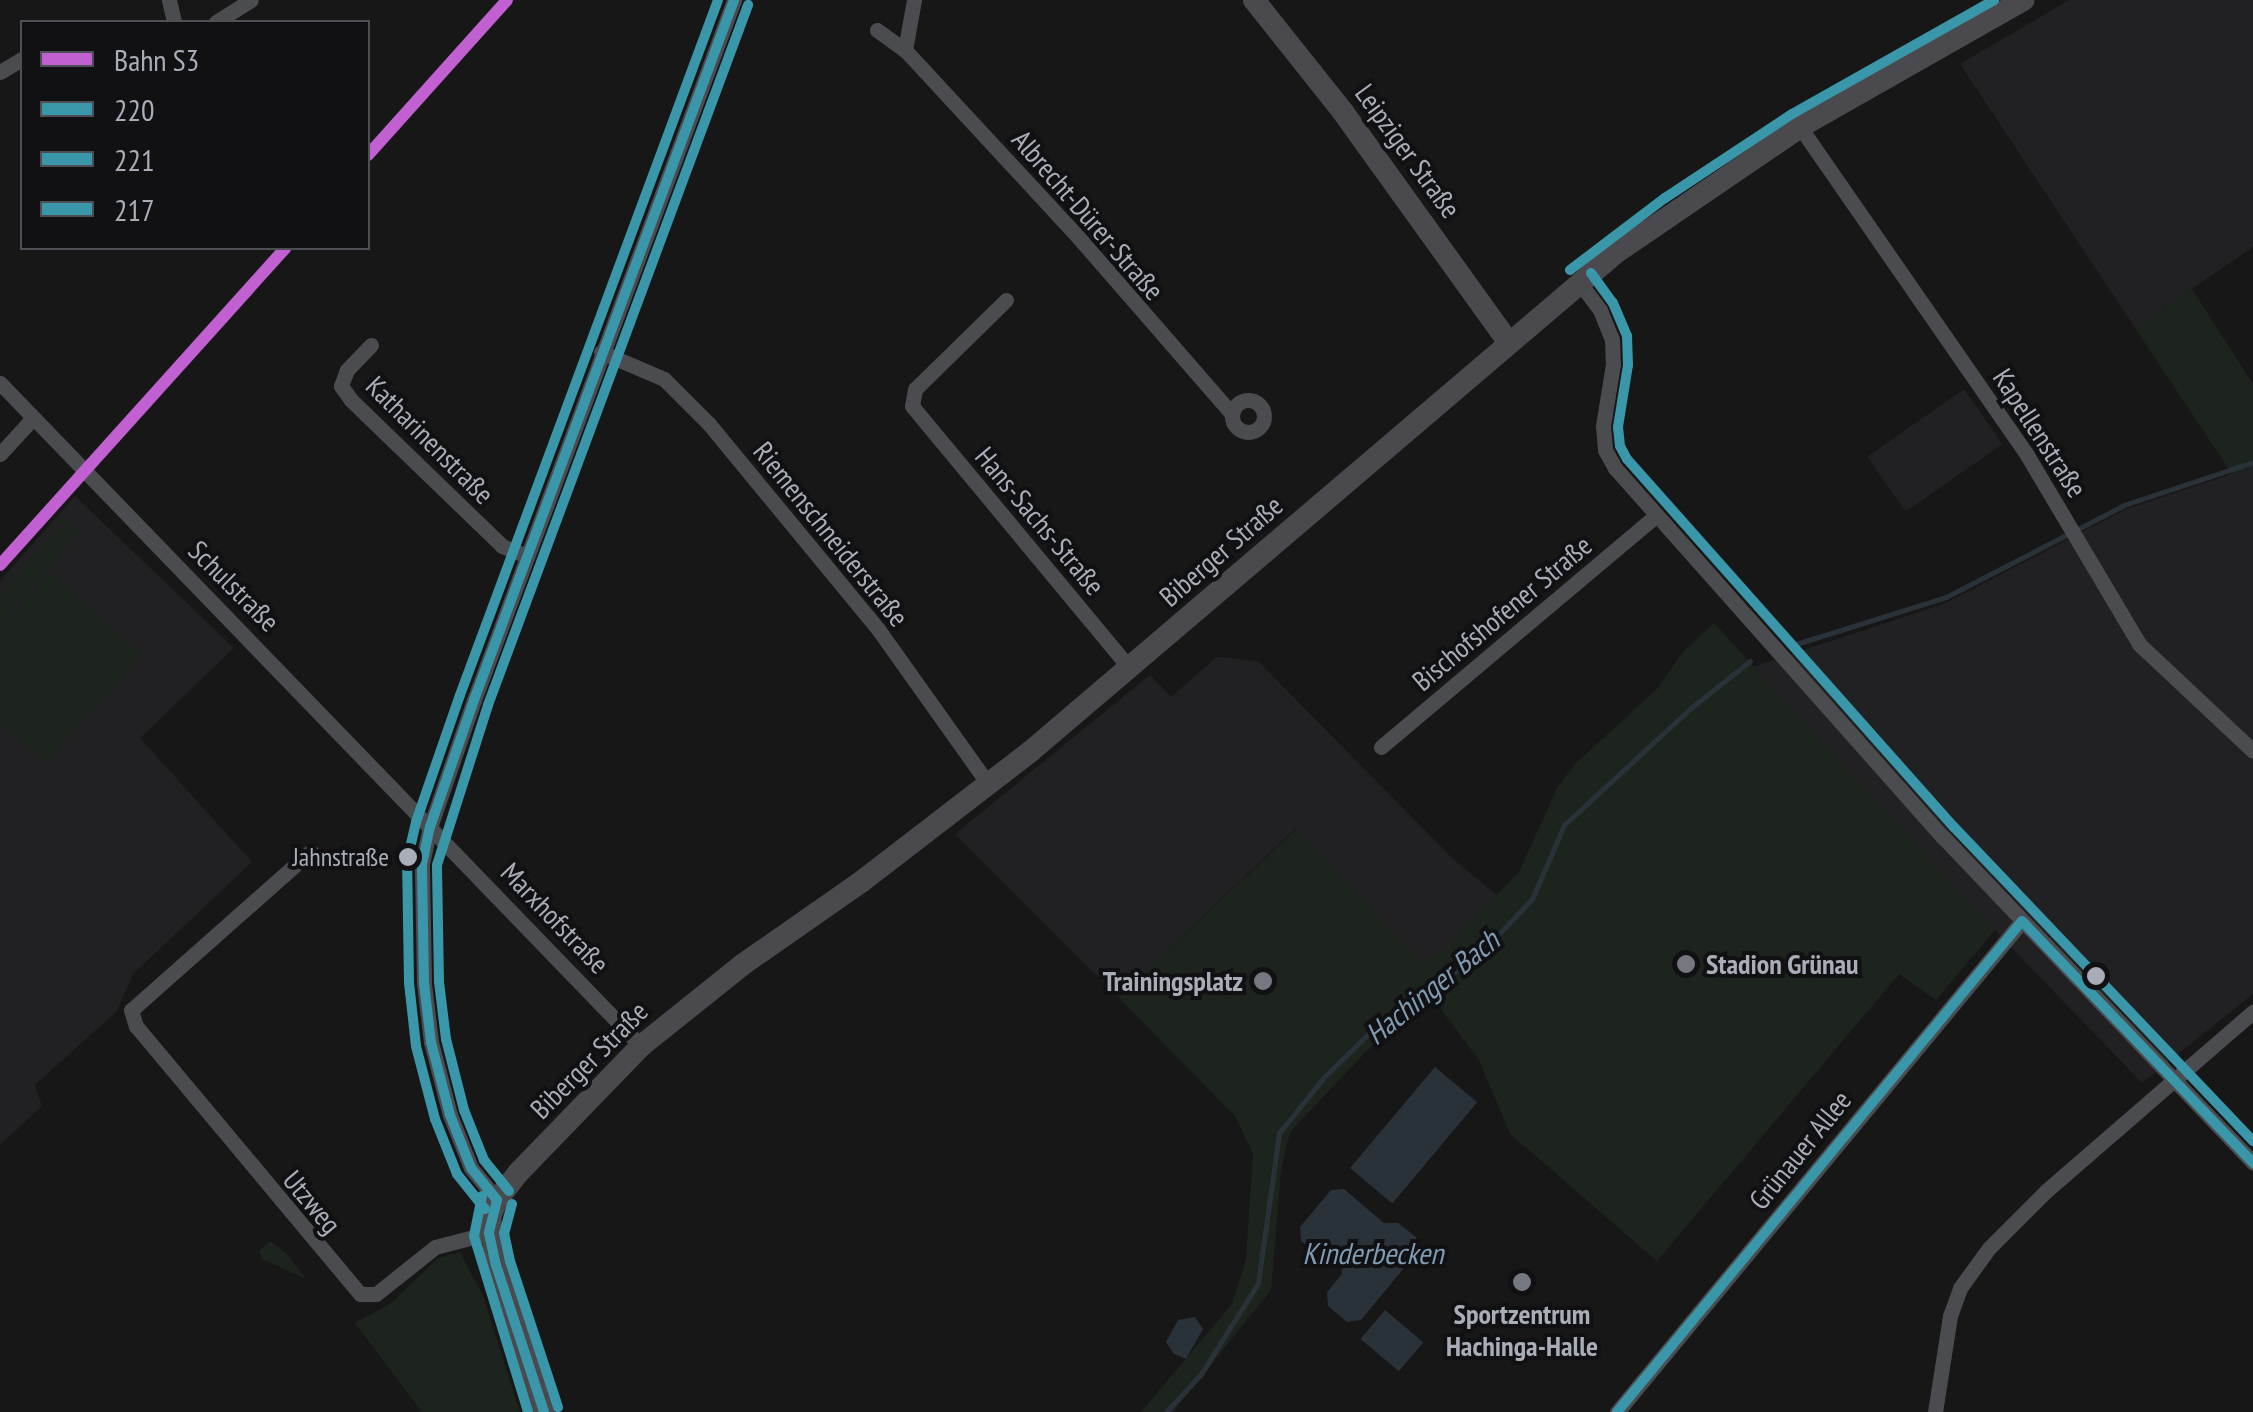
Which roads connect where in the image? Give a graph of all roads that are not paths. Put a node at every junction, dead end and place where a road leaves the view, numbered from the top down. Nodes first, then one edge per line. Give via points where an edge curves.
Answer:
1 (251, 0) edge
2 (734, 0) edge
3 (914, 0) edge
4 (1254, 0) edge
5 (2024, 0) edge
6 (219, 20) edge
7 (906, 26) junction
8 (905, 50) junction
9 (1800, 127) junction
10 (1579, 282) junction
11 (1006, 300) dead end
12 (1509, 343) junction
13 (371, 344) dead end
14 (601, 352) junction
15 (0, 383) edge
16 (1232, 414) dead end
17 (33, 418) junction
18 (0, 454) edge
19 (1654, 516) junction
20 (527, 556) junction
21 (1130, 669) junction
22 (1381, 748) dead end
23 (2253, 751) edge
24 (989, 785) junction
25 (430, 827) junction
26 (311, 851) dead end
27 (2022, 921) junction
28 (2253, 1012) edge
29 (641, 1046) junction
30 (2174, 1080) junction
31 (2253, 1163) edge
32 (496, 1200) junction
33 (488, 1233) junction
34 (544, 1412) edge
35 (1617, 1412) edge
36 (1936, 1412) edge

1 - 6 street
2 - 14 street
3 - 7 street, Albrecht-Dürer-Straße
4 - 12 main road, Leipziger Straße
5 - 9 main road, Biberger Straße
7 - 8 street, Albrecht-Dürer-Straße
7 - 8 street, Albrecht-Dürer-Straße via 876,30
8 - 16 street, Albrecht-Dürer-Straße
9 - 10 main road, Biberger Straße
9 - 23 street, Kapellenstraße via 2013,434 2139,644
10 - 12 main road, Biberger Straße
10 - 19 street via 1612,338 1605,450
11 - 21 street, Hans-Sachs-Straße via 915,390 912,406
12 - 21 main road, Biberger Straße
13 - 20 street, Katharinenstraße via 341,386 350,400 502,546
14 - 20 street
14 - 24 street, Riemenschneiderstraße via 664,379 689,403 814,546
15 - 17 street, Schulstraße
17 - 18 street
17 - 25 street, Schulstraße
19 - 22 street, Bischofshofener Straße
19 - 27 street
20 - 25 street
21 - 24 main road, Biberger Straße
24 - 29 main road, Biberger Straße
25 - 29 street, Marxhofstraße
25 - 32 street via 422,909 431,1042 472,1168
26 - 33 street, Utzweg via 132,1010 136,1026 360,1294 376,1294 435,1247
27 - 30 street
27 - 35 street, Grünauer Allee
28 - 30 street
29 - 32 main road, Biberger Straße
30 - 31 street
30 - 36 street via 2046,1192 1973,1269 1950,1316
32 - 33 main road
33 - 34 main road

